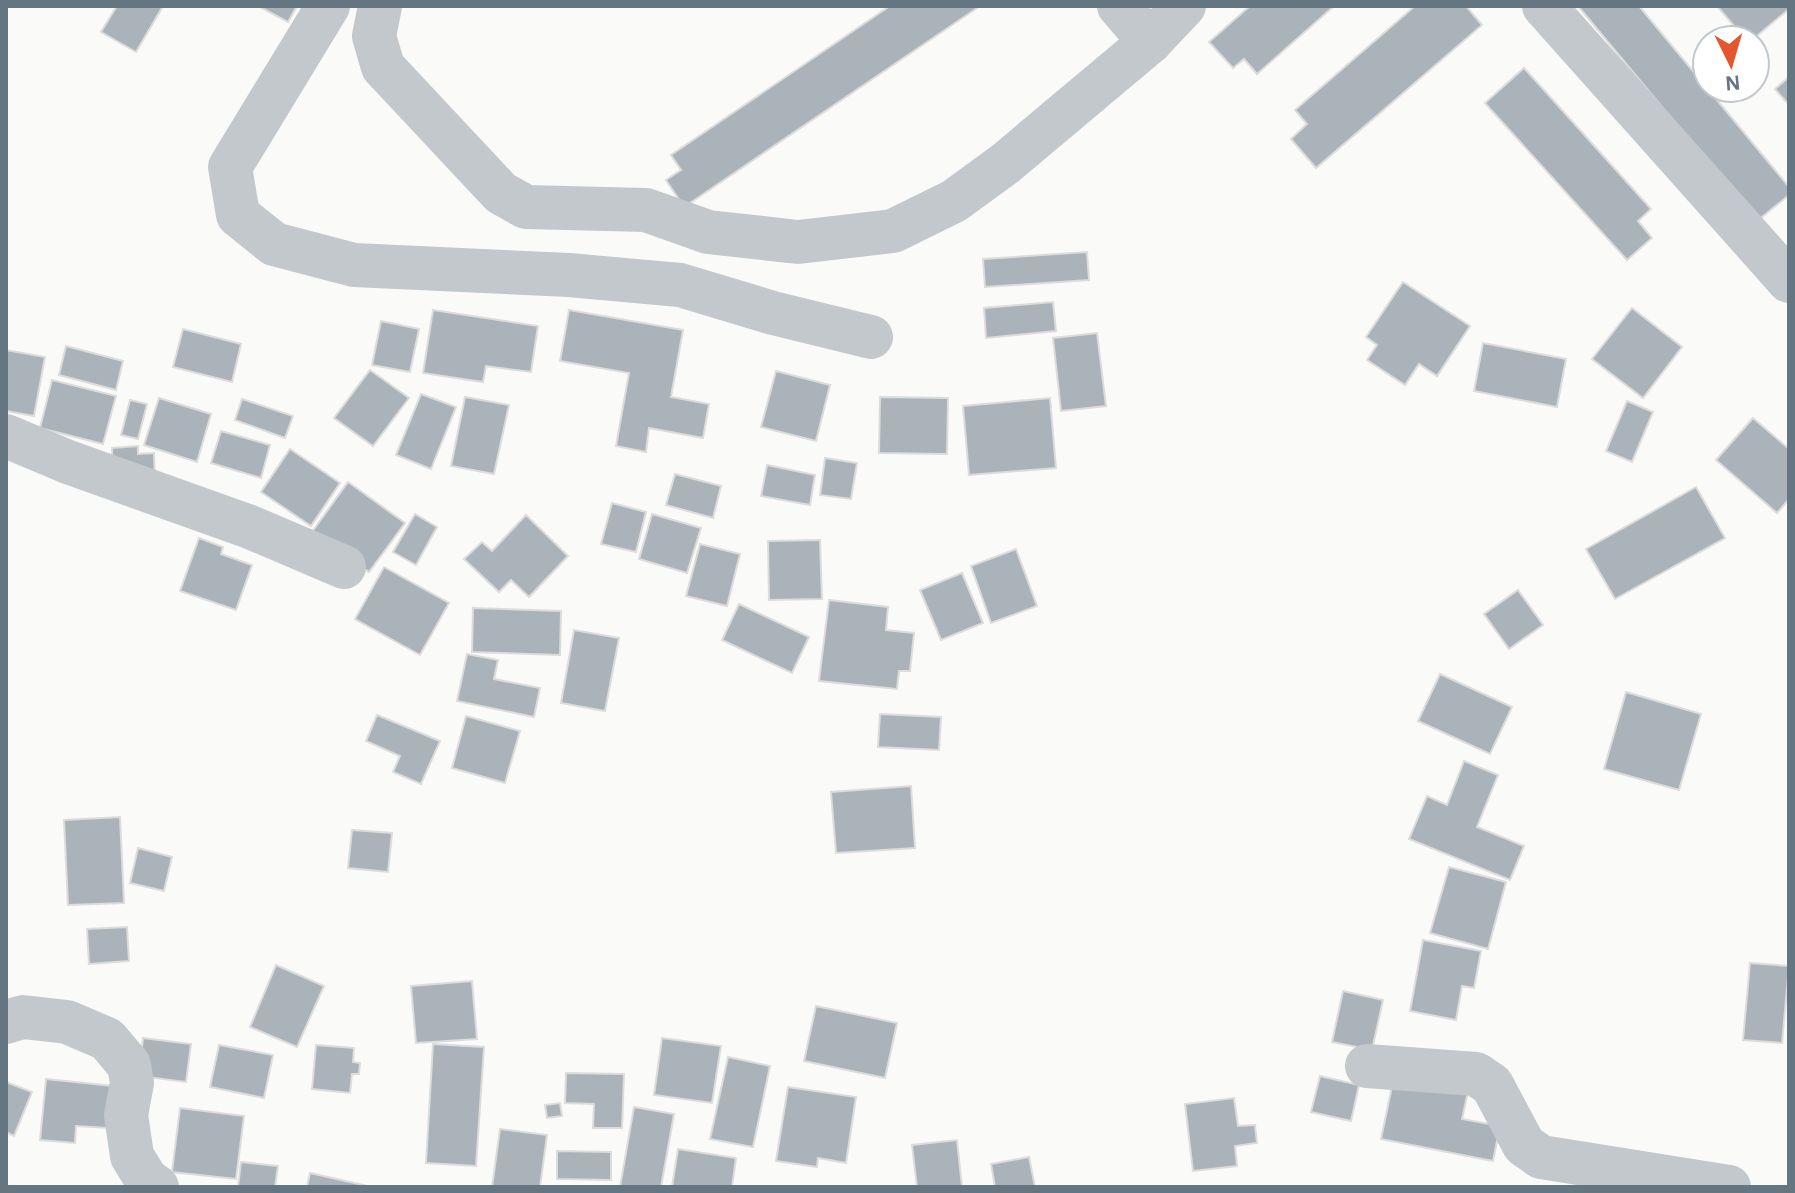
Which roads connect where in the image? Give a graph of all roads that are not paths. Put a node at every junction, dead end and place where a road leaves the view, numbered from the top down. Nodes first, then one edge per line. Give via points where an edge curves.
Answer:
1 (328, 6) edge
2 (380, 6) edge
3 (1119, 6) edge
4 (1184, 6) edge
5 (1544, 6) edge
6 (1150, 42) junction
7 (1789, 281) edge
8 (871, 337) dead end
9 (6, 436) edge
10 (344, 567) dead end
11 (6, 1022) edge
12 (1367, 1066) dead end
13 (157, 1187) edge
14 (1729, 1187) edge

1 - 8 street via 230,167 238,215 274,244 354,265 680,285
2 - 6 street via 374,36 383,67 501,193 526,207 646,210 708,232 798,242 893,231 954,201
3 - 6 street
4 - 6 street
5 - 7 street
9 - 10 street
11 - 13 street via 23,1017 67,1022 107,1039 129,1065 132,1083 126,1115 132,1156
12 - 14 street via 1476,1074 1492,1085 1524,1145 1541,1157

